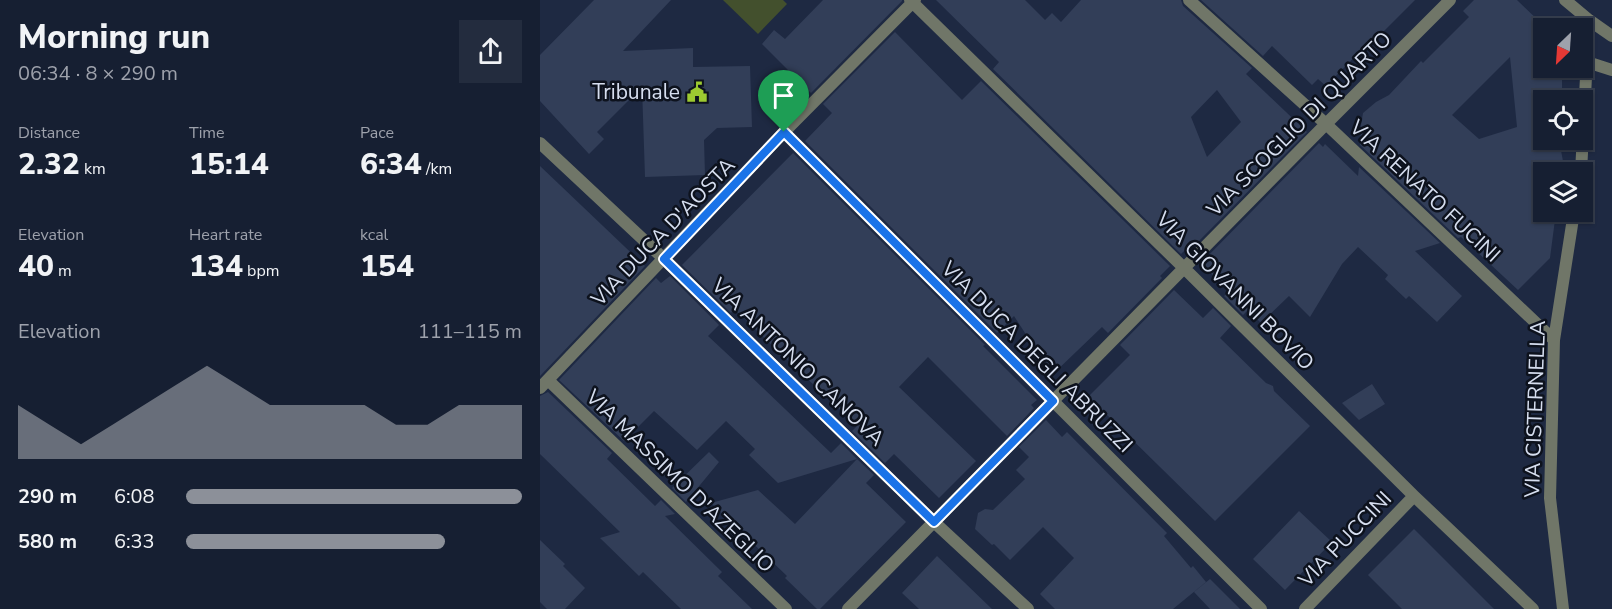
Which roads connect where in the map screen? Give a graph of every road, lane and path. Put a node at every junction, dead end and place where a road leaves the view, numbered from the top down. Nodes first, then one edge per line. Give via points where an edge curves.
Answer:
1 (1189, 0) edge
2 (1450, 0) edge
3 (1565, 0) edge
4 (913, 1) edge
5 (1587, 18) edge
6 (1593, 23) edge
7 (1612, 36) edge
8 (1593, 64) edge
9 (1612, 70) edge
10 (1586, 78) edge
11 (1326, 124) junction
12 (784, 132) junction
13 (540, 143) edge
14 (1582, 162) edge
15 (1572, 222) edge
16 (664, 259) junction
17 (1184, 268) junction
18 (1554, 340) junction
19 (544, 384) edge
20 (1053, 401) junction
21 (1414, 496) junction
22 (934, 522) junction
23 (786, 609) edge
24 (848, 609) edge
25 (1028, 609) edge
26 (1261, 609) edge
27 (1305, 609) edge
28 (1533, 609) edge
29 (1563, 609) edge

1 - 11 street, VIA RENATO FUCINI
2 - 11 street, VIA SCOGLIO DI QUARTO
3 - 5 street
4 - 12 street, VIA DUCA D'AOSTA
4 - 17 street, VIA GIOVANNI BOVIO
6 - 7 street
8 - 9 street
10 - 14 street
11 - 17 street, VIA SCOGLIO DI QUARTO
11 - 18 street, VIA RENATO FUCINI
12 - 16 street, VIA DUCA D'AOSTA
12 - 20 street, VIA DUCA DEGLI ABRUZZI
13 - 16 street, VIA ANTONIO CANOVA
15 - 18 street, VIA CISTERNELLA
16 - 19 street, VIA DUCA D'AOSTA
16 - 22 street, VIA ANTONIO CANOVA
17 - 20 street, VIA SCOGLIO DI QUARTO
17 - 21 street, VIA GIOVANNI BOVIO
18 - 29 street, VIA CISTERNELLA via 1550,498
19 - 23 street, VIA MASSIMO D'AZEGLIO
20 - 22 street, VIA SCOGLIO DI QUARTO
20 - 26 street, VIA DUCA DEGLI ABRUZZI
21 - 27 street, VIA PUCCINI
21 - 28 street, VIA GIOVANNI BOVIO
22 - 24 street, VIA SCOGLIO DI QUARTO
22 - 25 street, VIA ANTONIO CANOVA

